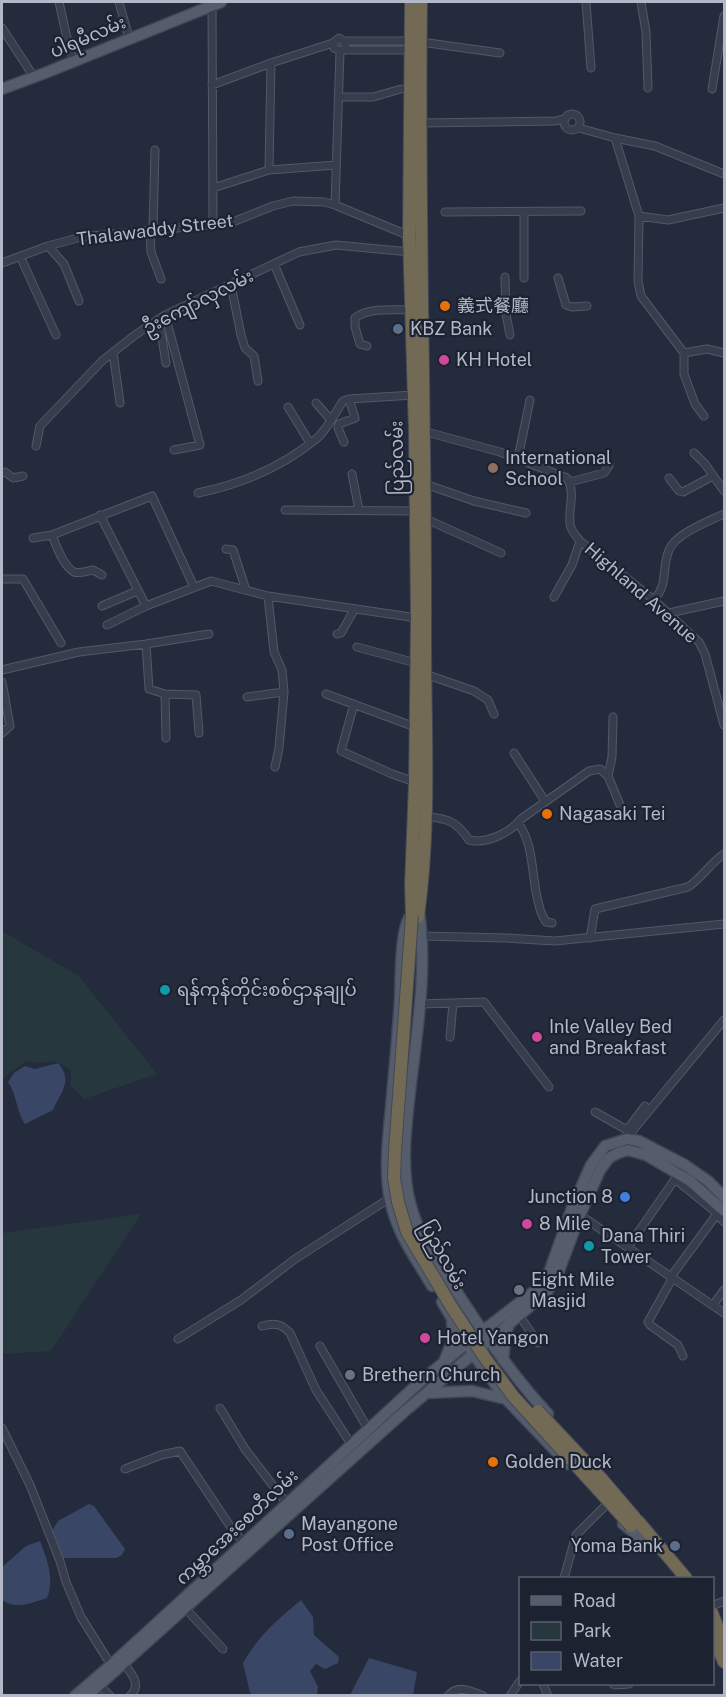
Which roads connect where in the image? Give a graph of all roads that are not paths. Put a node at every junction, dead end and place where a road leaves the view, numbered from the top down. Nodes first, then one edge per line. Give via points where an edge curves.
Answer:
1 (59, 2) edge
2 (119, 2) edge
3 (411, 2) edge
4 (422, 2) edge
5 (586, 2) edge
6 (641, 2) edge
7 (216, 4) edge
8 (724, 16) edge
9 (2, 28) edge
10 (129, 38) junction
11 (344, 41) junction
12 (333, 44) junction
13 (414, 44) junction
14 (342, 51) junction
15 (500, 53) dead end
16 (74, 61) junction
17 (271, 63) junction
18 (591, 68) dead end
19 (34, 77) junction
20 (212, 85) junction
21 (648, 88) dead end
22 (2, 89) edge
23 (400, 89) dead end
24 (712, 89) dead end
25 (338, 98) junction
26 (566, 118) junction
27 (420, 123) junction
28 (579, 128) junction
29 (615, 138) junction
30 (155, 150) dead end
31 (336, 165) junction
32 (269, 170) junction
33 (724, 174) edge
34 (213, 188) junction
35 (335, 205) junction
36 (724, 208) edge
37 (581, 211) dead end
38 (446, 212) dead end
39 (524, 212) junction
40 (639, 216) junction
41 (213, 224) junction
42 (151, 229) junction
43 (415, 236) junction
44 (48, 246) junction
45 (410, 252) junction
46 (20, 256) junction
47 (2, 264) edge
48 (274, 264) junction
49 (504, 277) dead end
50 (524, 278) dead end
51 (558, 278) dead end
52 (161, 279) dead end
53 (231, 285) junction
54 (79, 301) dead end
55 (587, 306) dead end
56 (411, 310) junction
57 (162, 317) junction
58 (300, 325) dead end
59 (56, 335) dead end
60 (510, 335) dead end
61 (368, 346) dead end
62 (113, 352) junction
63 (684, 352) junction
64 (724, 352) edge
65 (166, 363) dead end
66 (258, 381) dead end
67 (414, 395) junction
68 (349, 399) junction
69 (530, 400) dead end
70 (120, 403) dead end
71 (316, 403) dead end
72 (288, 408) dead end
73 (704, 416) dead end
74 (330, 420) junction
75 (420, 431) junction
76 (344, 442) dead end
77 (310, 443) junction
78 (36, 446) dead end
79 (174, 450) dead end
80 (694, 453) dead end
81 (518, 458) junction
82 (609, 466) dead end
83 (2, 473) edge
84 (352, 474) dead end
85 (23, 476) dead end
86 (713, 476) junction
87 (669, 478) dead end
88 (570, 482) junction
89 (426, 484) junction
90 (724, 491) edge
91 (198, 493) dead end
92 (285, 510) dead end
93 (359, 510) junction
94 (416, 511) junction
95 (526, 513) dead end
96 (100, 514) junction
97 (724, 514) edge
98 (426, 519) junction
99 (52, 535) junction
100 (33, 538) dead end
101 (580, 542) junction
102 (226, 549) dead end
103 (501, 553) dead end
104 (102, 575) dead end
105 (2, 579) edge
106 (194, 587) junction
107 (246, 590) junction
108 (137, 591) junction
109 (268, 596) junction
110 (554, 597) dead end
111 (654, 600) junction
112 (724, 601) edge
113 (102, 606) dead end
114 (146, 606) junction
115 (354, 610) junction
116 (669, 613) junction
117 (417, 618) junction
118 (107, 625) dead end
119 (209, 634) dead end
120 (337, 634) dead end
121 (61, 643) dead end
122 (146, 644) junction
123 (357, 647) dead end
124 (416, 663) junction
125 (2, 670) edge
126 (425, 674) junction
127 (2, 682) edge
128 (284, 692) junction
129 (165, 694) junction
130 (326, 694) dead end
131 (247, 697) dead end
132 (354, 704) junction
133 (495, 714) dead end
134 (613, 717) dead end
135 (724, 725) edge
136 (415, 727) junction
137 (5, 731) edge
138 (199, 733) dead end
139 (166, 738) dead end
140 (514, 753) dead end
141 (275, 767) dead end
142 (608, 776) junction
143 (415, 782) junction
144 (545, 801) junction
145 (620, 805) dead end
146 (425, 816) junction
147 (518, 823) junction
148 (724, 854) edge
149 (415, 915) junction
150 (552, 923) dead end
151 (724, 924) edge
152 (421, 936) junction
153 (590, 938) junction
154 (453, 1003) junction
155 (420, 1004) junction
156 (724, 1020) edge
157 (450, 1036) dead end
158 (549, 1087) dead end
159 (645, 1106) dead end
160 (596, 1112) dead end
161 (628, 1139) junction
162 (724, 1197) edge
163 (390, 1198) junction
164 (410, 1204) junction
165 (721, 1212) edge
166 (580, 1215) junction
167 (724, 1222) edge
168 (628, 1247) junction
169 (671, 1279) junction
170 (724, 1290) edge
171 (713, 1305) junction
172 (724, 1313) edge
173 (472, 1315) junction
174 (519, 1315) junction
175 (450, 1316) junction
176 (504, 1320) junction
177 (262, 1326) dead end
178 (487, 1335) junction
179 (178, 1339) dead end
180 (467, 1343) junction
181 (538, 1343) dead end
182 (320, 1346) dead end
183 (473, 1354) junction
184 (683, 1356) dead end
185 (503, 1360) junction
186 (443, 1363) junction
187 (522, 1386) junction
188 (428, 1393) junction
189 (506, 1399) junction
190 (220, 1408) dead end
191 (2, 1428) edge
192 (368, 1429) junction
193 (351, 1444) junction
194 (125, 1469) dead end
195 (316, 1484) junction
196 (286, 1504) junction
197 (605, 1506) junction
198 (649, 1540) junction
199 (250, 1541) junction
200 (564, 1577) edge
201 (676, 1577) edge
202 (685, 1577) edge
203 (181, 1608) junction
204 (714, 1618) edge
205 (714, 1641) edge
206 (724, 1644) edge
207 (223, 1649) dead end
208 (720, 1661) edge
209 (118, 1662) junction
210 (519, 1682) edge
211 (99, 1685) junction
212 (75, 1695) edge
213 (87, 1695) edge
214 (110, 1695) edge
215 (130, 1695) edge
216 (448, 1695) edge
217 (483, 1695) edge
218 (510, 1695) edge

1 - 16 street
2 - 10 street
3 - 13 highway, ပြည်လမ်း
4 - 13 highway, ပြည်လမ်း
5 - 18 street
6 - 21 street
7 - 10 main road, ပါရမီလမ်း
7 - 20 street
8 - 24 street
9 - 19 street
10 - 16 main road, ပါရမီလမ်း
11 - 12 street via 339,38
11 - 13 street
11 - 14 street
12 - 14 street
12 - 17 street
13 - 14 street
13 - 15 street
13 - 27 highway, ပြည်လမ်း
13 - 43 highway, ပြည်လမ်း
14 - 25 street
16 - 19 main road, ပါရမီလမ်း
17 - 20 street
17 - 32 street
19 - 22 main road, ပါရမီလမ်း
20 - 34 street
23 - 25 street via 373,97
25 - 31 street
26 - 27 street
26 - 28 street via 567,128
26 - 28 street via 577,116
27 - 43 highway, ပြည်လမ်း
28 - 29 street
29 - 33 street via 655,146
29 - 40 street
30 - 42 street
31 - 32 street
31 - 35 street
32 - 34 street
34 - 41 street
35 - 41 street, Thalawaddy Street via 292,201 230,223
35 - 43 street, Thalawaddy Street
36 - 40 street via 668,220
37 - 39 street
38 - 39 street
39 - 50 street
40 - 63 street via 641,296
41 - 42 street, Thalawaddy Street
42 - 44 street, Thalawaddy Street via 81,237
42 - 52 street via 151,252
43 - 45 highway, ပြည်လမ်း
43 - 75 highway, ပြည်လမ်း
44 - 46 street, Thalawaddy Street
44 - 54 street via 64,264
45 - 48 street, ဦးကျော်လှလမ်း via 336,245 299,252
45 - 56 highway, ပြည်လမ်း
46 - 47 street, Thalawaddy Street
46 - 59 street
48 - 53 street, ဦးကျော်လှလမ်း
48 - 58 street
49 - 60 street
51 - 55 street via 566,304
53 - 57 street, ဦးကျော်လှလမ်း
53 - 66 street via 241,335 245,348 254,356
56 - 61 street via 358,315 354,321 357,338 360,344
56 - 67 highway, ပြည်လမ်း
57 - 62 street, ဦးကျော်လှလမ်း
57 - 65 street
57 - 79 street via 200,445
62 - 70 street
62 - 78 street, ဦးကျော်လှလမ်း via 40,426
63 - 64 street
63 - 73 street via 684,374
67 - 68 street
67 - 75 highway, ပြည်လမ်း
68 - 74 street via 343,401
68 - 76 street via 355,418 339,424
69 - 81 street
71 - 74 street
72 - 77 street
74 - 77 street
75 - 81 street
75 - 89 highway, ပြည်လမ်း
75 - 94 highway, ပြည်လမ်း
77 - 91 street via 271,469 228,487
80 - 86 street
81 - 88 street
82 - 88 street via 604,473
83 - 85 street via 13,478
84 - 93 street
86 - 87 street via 683,492
86 - 90 street
88 - 101 street, Highland Avenue via 570,524
89 - 95 street
89 - 98 highway, ပြည်လမ်း
92 - 93 street
93 - 94 street
94 - 117 highway, ပြည်လမ်း
96 - 99 street
96 - 106 street via 152,496
96 - 108 street
97 - 111 street via 673,543 668,551 662,591
98 - 103 street
98 - 126 highway, ပြည်လမ်း
99 - 100 street
99 - 104 street via 72,571 93,570
101 - 110 street
101 - 111 street, Highland Avenue
102 - 107 street via 233,550
105 - 121 street via 23,579
106 - 107 street via 211,581
106 - 114 street
107 - 109 street
108 - 113 street
108 - 114 street
109 - 115 street
109 - 128 street via 274,652 282,670
111 - 116 street, Highland Avenue
112 - 116 street
114 - 118 street
115 - 117 street
115 - 120 street
116 - 135 street, Highland Avenue via 702,647
117 - 124 highway, ပြည်လမ်း
119 - 122 street
122 - 125 street via 79,652
122 - 129 street via 149,689
123 - 124 street
124 - 136 highway, ပြည်လမ်း
126 - 133 street via 474,692 488,700
126 - 146 highway, ပြည်လမ်း
127 - 137 street via 10,718
128 - 131 street
128 - 141 street
129 - 138 street via 196,695
129 - 139 street
130 - 132 street
132 - 136 street
132 - 143 street via 341,751
134 - 142 street
136 - 143 highway, ပြည်လမ်း
140 - 144 street
142 - 144 street via 600,769 589,771
142 - 145 street
143 - 149 highway, ပြည်လမ်း via 411,885
144 - 147 street
146 - 147 street via 451,820 469,840 478,842
146 - 149 highway, ပြည်လမ်း via 422,886
147 - 150 street via 527,845 538,904 546,922
148 - 153 street via 688,886 595,909
149 - 152 main road, ပြည်လမ်း
149 - 163 main road, ပြည်လမ်း via 407,920 404,934 388,1130
149 - 198 highway, ပြည်လမ်း, bridge via 399,1177 412,1229 517,1391 594,1470
151 - 153 street
152 - 153 street via 555,941
152 - 155 main road, ပြည်လမ်း
154 - 155 street
154 - 157 street
154 - 158 street via 484,1002
155 - 164 main road, ပြည်လမ်း via 405,1148
156 - 161 street
159 - 161 street
160 - 161 street
161 - 162 main road via 679,1162
161 - 165 main road via 646,1155 690,1181
161 - 166 main road via 604,1164
161 - 176 main road via 605,1146 597,1156 541,1286
163 - 164 main road
163 - 175 main road, ပြည်လမ်း via 413,1258
163 - 179 street
164 - 173 main road, ပြည်လမ်း via 422,1237
165 - 167 street
165 - 168 street via 675,1179
165 - 169 street
166 - 168 street
166 - 174 main road via 557,1276 547,1292
168 - 169 street
169 - 171 street
169 - 184 street via 648,1322 678,1345
170 - 171 street
171 - 172 street
173 - 176 main road
173 - 178 main road, ပြည်လမ်း
174 - 176 main road
174 - 181 street
175 - 180 main road, ပြည်လမ်း
175 - 186 main road via 453,1340
176 - 178 main road
176 - 185 main road
177 - 193 street via 278,1324 290,1333 316,1390
178 - 180 main road, ကမ္ဘာအေးစေတီလမ်း
178 - 183 main road, ကမ္ဘာအေးစေတီလမ်း
178 - 185 main road, ပြည်လမ်း
180 - 183 main road, ပြည်လမ်း
180 - 186 main road, ကမ္ဘာအေးစေတီလမ်း
182 - 192 street
183 - 188 main road, ကမ္ဘာအေးစေတီလမ်း
183 - 189 main road, ပြည်လမ်း
185 - 187 main road, ပြည်လမ်း
186 - 192 main road, ကမ္ဘာအေးစေတီလမ်း
187 - 189 street
187 - 198 main road, ပြည်လမ်း via 641,1517
188 - 189 main road via 472,1391
188 - 195 main road, ကမ္ဘာအေးစေတီလမ်း
189 - 197 main road, ပြည်လမ်း
190 - 196 street
191 - 209 street via 81,1617
192 - 193 main road, ကမ္ဘာအေးစေတီလမ်း
193 - 195 main road, ကမ္ဘာအေးစေတီလမ်း
194 - 199 street via 180,1450 230,1526
195 - 196 main road, ကမ္ဘာအေးစေတီလမ်း
195 - 199 main road, ကမ္ဘာအေးစေတီလမ်း
196 - 199 main road, ကမ္ဘာအေးစေတီလမ်း
197 - 198 main road, ပြည်လမ်း via 626,1527
197 - 200 street via 576,1535
198 - 201 highway, ပြည်လမ်း
198 - 202 highway, ပြည်လမ်း
199 - 203 main road, ကမ္ဘာအေးစေတီလမ်း
203 - 207 street
203 - 209 main road, ကမ္ဘာအေးစေတီလမ်း
204 - 206 highway
205 - 208 highway
209 - 211 main road, ကမ္ဘာအေးစေတီလမ်း
209 - 212 main road, ကမ္ဘာအေးစေတီလမ်း
209 - 215 street via 133,1675 136,1686
210 - 218 street
211 - 213 main road, ကမ္ဘာအေးစေတီလမ်း
211 - 214 street
216 - 217 street via 465,1688

